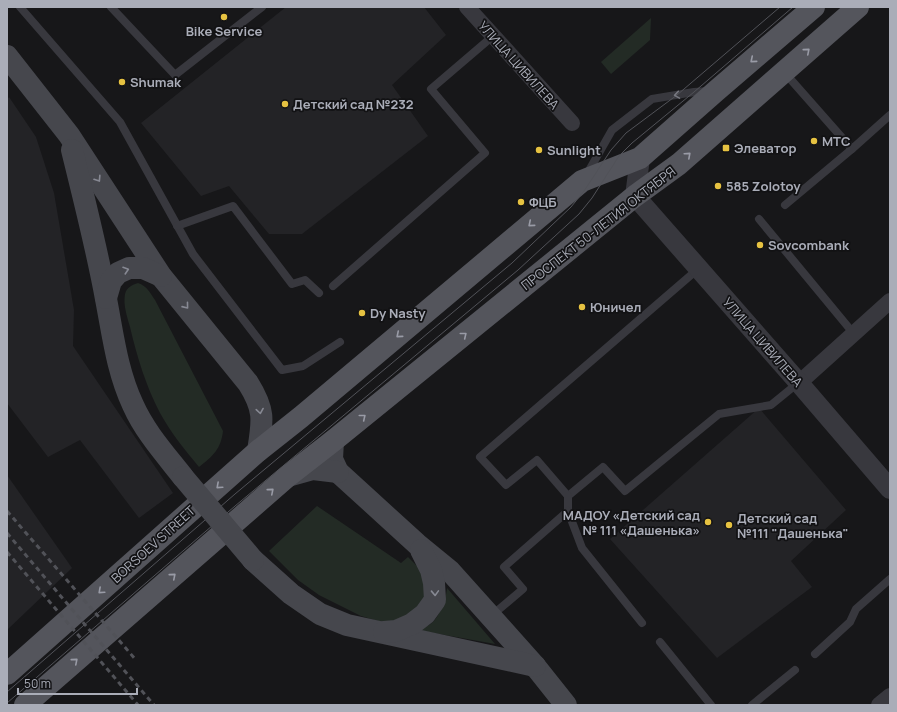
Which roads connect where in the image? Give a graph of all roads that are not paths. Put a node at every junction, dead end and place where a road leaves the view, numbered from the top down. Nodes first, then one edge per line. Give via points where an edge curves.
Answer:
1 (20, 7) edge
2 (111, 7) edge
3 (262, 7) edge
4 (467, 7) edge
5 (814, 7) edge
6 (858, 7) edge
7 (493, 36) junction
8 (7, 56) edge
9 (783, 71) junction
10 (716, 91) junction
11 (890, 116) edge
12 (572, 123) dead end
13 (69, 135) junction
14 (852, 149) junction
15 (640, 158) junction
16 (582, 181) junction
17 (635, 196) junction
18 (785, 205) dead end
19 (759, 219) dead end
20 (178, 226) junction
21 (698, 269) junction
22 (161, 276) junction
23 (333, 286) dead end
24 (319, 293) dead end
25 (106, 298) junction
26 (890, 302) edge
27 (854, 334) junction
28 (340, 342) dead end
29 (799, 383) junction
30 (333, 441) junction
31 (258, 451) junction
32 (338, 472) junction
33 (288, 476) junction
34 (890, 489) edge
35 (568, 496) junction
36 (568, 511) junction
37 (417, 544) junction
38 (890, 579) edge
39 (491, 617) junction
40 (642, 623) dead end
41 (379, 633) junction
42 (660, 642) dead end
43 (815, 654) dead end
44 (535, 666) junction
45 (795, 670) dead end
46 (7, 674) edge
47 (890, 696) edge
48 (25, 705) edge
49 (566, 705) edge
50 (711, 705) edge
51 (752, 705) edge
52 (879, 705) edge

1 - 20 lane via 120,122
2 - 3 lane via 175,75
4 - 7 street, УЛИЦА ЦИВИЛЕВА
5 -> 10 main road
9 -> 6 main road, ПРОСПЕКТ 50-ЛЕТИЯ ОКТЯБРЯ
7 - 12 street, УЛИЦА ЦИВИЛЕВА
7 - 23 lane via 431,89 485,153
8 - 13 main road
9 - 14 lane
17 -> 9 main road, ПРОСПЕКТ 50-ЛЕТИЯ ОКТЯБРЯ via 679,164
10 - 15 main road
10 -> 16 lane via 652,99 612,130
11 - 14 lane
13 -> 22 main road
13 - 25 main road
14 - 18 lane
15 - 16 main road
15 - 17 street
16 -> 31 main road, BORSOEV STREET
17 - 21 street, УЛИЦА ЦИВИЛЕВА
30 -> 17 main road, ПРОСПЕКТ 50-ЛЕТИЯ ОКТЯБРЯ
19 - 27 lane
20 - 24 lane via 233,206 292,284 305,280
20 - 28 lane via 193,254 282,370 304,366
21 - 29 street, УЛИЦА ЦИВИЛЕВА
21 - 35 lane via 480,457 506,485 537,460
25 -> 22 main road via 111,281 118,273 129,268 143,268
22 -> 31 main road via 248,383 257,398 262,426
25 - 41 main road, bridge via 120,372 133,405 151,437 183,477 254,560 291,594 320,614 347,625
26 - 27 street
27 - 29 street
29 - 34 street, УЛИЦА ЦИВИЛЕВА
29 - 35 lane via 771,405 719,414 625,491 602,467
30 - 32 main road via 332,459
30 - 33 main road, ПРОСПЕКТ 50-ЛЕТИЯ ОКТЯБРЯ
31 -> 46 main road, BORSOEV STREET
32 - 33 main road via 314,469
32 - 37 main road
48 -> 33 main road, ПРОСПЕКТ 50-ЛЕТИЯ ОКТЯБРЯ
35 - 36 lane
36 - 39 lane via 504,567 524,589
36 - 40 lane via 582,548
37 - 39 main road via 450,571
37 -> 41 main road via 431,570 435,600 425,614 412,624 396,631
38 - 43 lane via 856,609 850,622
39 - 44 main road
41 - 44 main road
42 - 50 lane
44 - 49 main road
45 - 51 lane
47 - 52 street

